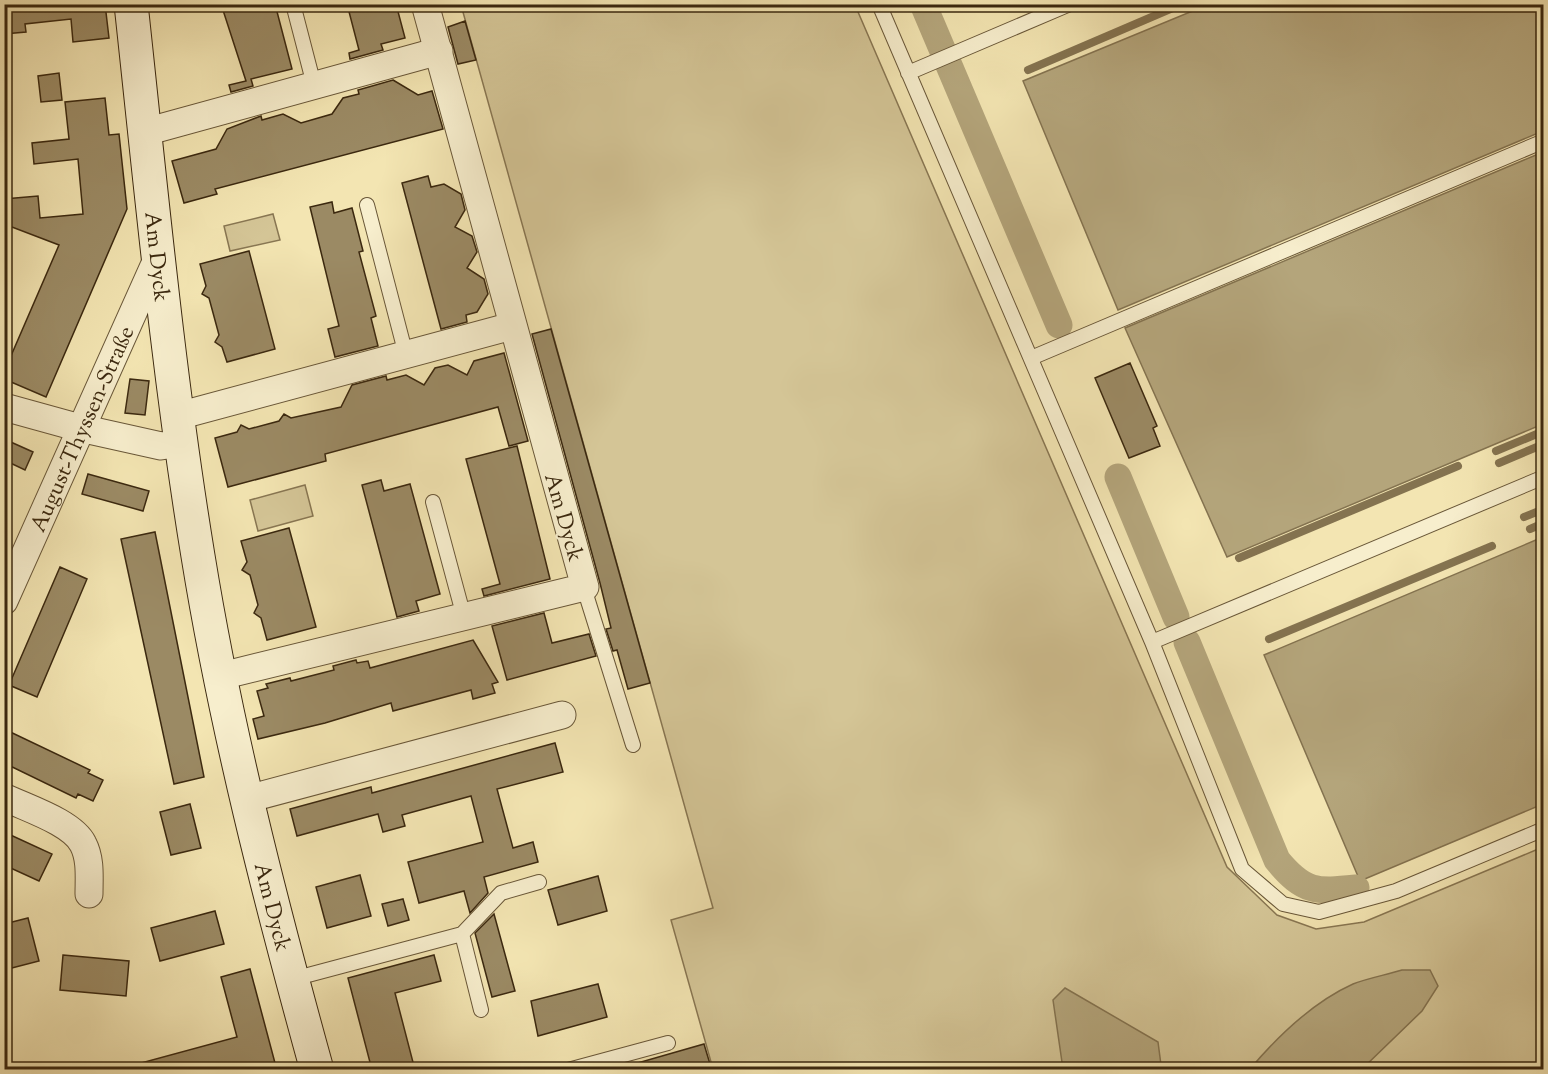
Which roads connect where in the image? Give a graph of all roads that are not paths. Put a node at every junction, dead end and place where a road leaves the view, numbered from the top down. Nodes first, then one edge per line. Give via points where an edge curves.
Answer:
1 (131, 4) edge
2 (293, 4) edge
3 (425, 4) edge
4 (879, 4) edge
5 (1070, 4) edge
6 (439, 51) junction
7 (908, 73) junction
8 (315, 85) junction
9 (145, 132) junction
10 (1544, 141) edge
11 (367, 205) dead end
12 (158, 257) junction
13 (512, 326) junction
14 (406, 355) junction
15 (1031, 358) junction
16 (4, 407) edge
17 (80, 428) junction
18 (179, 429) junction
19 (1544, 477) edge
20 (433, 502) dead end
21 (584, 588) junction
22 (4, 601) edge
23 (464, 617) junction
24 (1152, 642) junction
25 (221, 676) junction
26 (562, 715) dead end
27 (633, 745) dead end
28 (4, 797) edge
29 (247, 799) junction
30 (1544, 829) edge
31 (539, 882) dead end
32 (89, 894) dead end
33 (462, 934) junction
34 (293, 979) junction
35 (482, 1010) dead end
36 (668, 1043) dead end
37 (317, 1070) edge
38 (568, 1070) edge

1 - 9 main road, Am Dyck
2 - 8 lane
3 - 6 street, Am Dyck
4 - 7 lane
5 - 7 lane
6 - 8 street
6 - 13 street, Am Dyck
7 - 15 lane
8 - 9 street
9 - 12 main road, Am Dyck
10 - 15 lane
11 - 14 lane
12 - 17 street, August-Thyssen-Straße
12 - 18 main road, Am Dyck
13 - 14 street
13 - 21 street, Am Dyck
14 - 18 street
15 - 24 lane
16 - 17 street
17 - 18 street via 161,446
17 - 22 street, August-Thyssen-Straße
18 - 25 main road, Am Dyck
19 - 24 lane
20 - 23 lane
21 - 23 street, Am Dyck
21 - 27 lane
23 - 25 street, Am Dyck
24 - 30 lane via 1242,869 1283,904 1319,912 1396,891
25 - 29 main road, Am Dyck
26 - 29 street
28 - 32 street via 69,828 83,844 89,864
29 - 34 main road, Am Dyck
31 - 33 lane via 501,893
33 - 34 lane, Am Dyck
33 - 35 lane
34 - 37 main road, Am Dyck
36 - 38 lane

